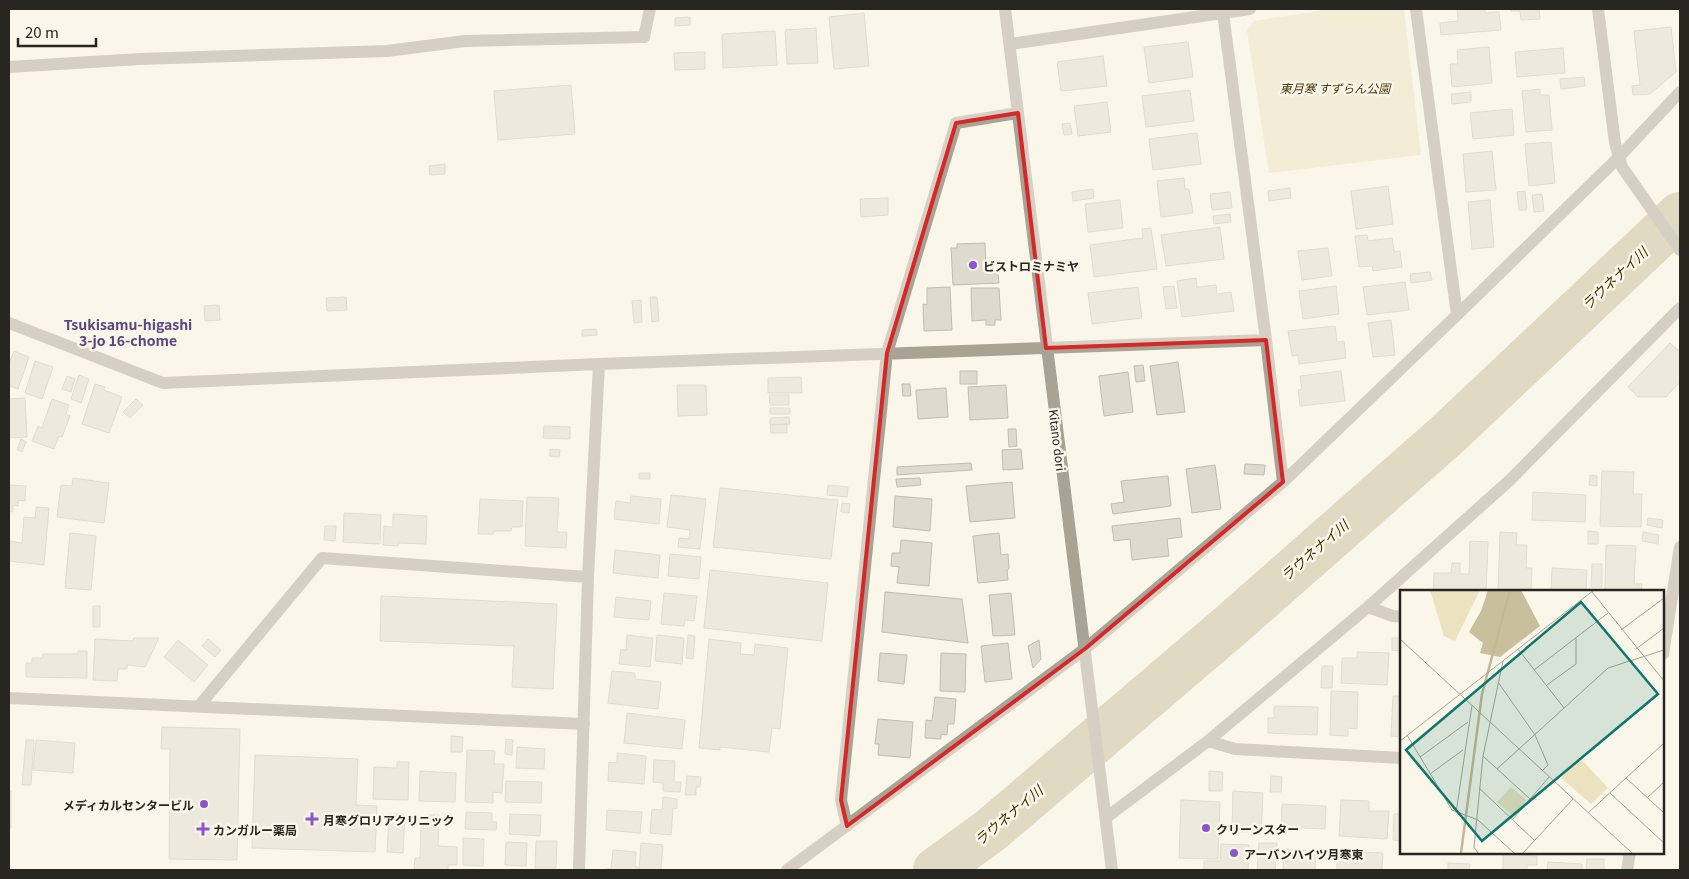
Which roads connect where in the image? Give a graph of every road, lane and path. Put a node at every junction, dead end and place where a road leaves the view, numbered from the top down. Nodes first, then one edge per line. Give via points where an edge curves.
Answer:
1 (650, 9) edge
2 (1006, 9) edge
3 (1250, 9) edge
4 (1416, 9) edge
5 (1598, 9) edge
6 (1223, 13) junction
7 (1010, 44) junction
8 (9, 67) edge
9 (1680, 92) edge
10 (1018, 113) junction
11 (1619, 157) junction
12 (1680, 250) edge
13 (1680, 308) edge
14 (1457, 315) junction
15 (9, 323) edge
16 (1266, 340) junction
17 (1046, 348) junction
18 (887, 353) junction
19 (599, 364) junction
20 (1282, 482) junction
21 (1680, 547) edge
22 (588, 577) junction
23 (1368, 607) junction
24 (1400, 617) edge
25 (1665, 628) edge
26 (1664, 641) edge
27 (1086, 648) junction
28 (9, 698) edge
29 (200, 706) junction
30 (584, 724) junction
31 (1208, 741) junction
32 (1400, 758) edge
33 (1107, 817) junction
34 (847, 826) junction
35 (1630, 854) edge
36 (579, 870) edge
37 (788, 870) edge
38 (1112, 870) edge
39 (1627, 870) edge

1 - 8 street via 644,37 464,41 387,51
2 - 7 street, Kitano dori
3 - 6 street
4 - 14 street
5 - 11 street via 1614,144
6 - 7 street
6 - 16 street
7 - 10 street, Kitano dori
9 - 11 street
10 - 17 street, Kitano dori
10 - 18 street via 956,123
11 - 12 street via 1622,167
11 - 14 street
13 - 23 street via 1510,480
14 - 20 street
15 - 19 street via 163,383
16 - 17 street
16 - 20 street
17 - 18 street
17 - 27 street, Kitano dori
18 - 19 street
18 - 34 street via 841,800
19 - 22 street
20 - 27 street
21 - 25 street
22 - 29 street via 322,558
22 - 30 street
23 - 24 street
23 - 31 street
25 - 26 street
27 - 33 street, Kitano dori
27 - 34 street
28 - 29 street
29 - 30 street
30 - 36 street
31 - 32 street via 1235,749
31 - 33 street
33 - 38 street, Kitano dori
34 - 37 street
35 - 39 street

